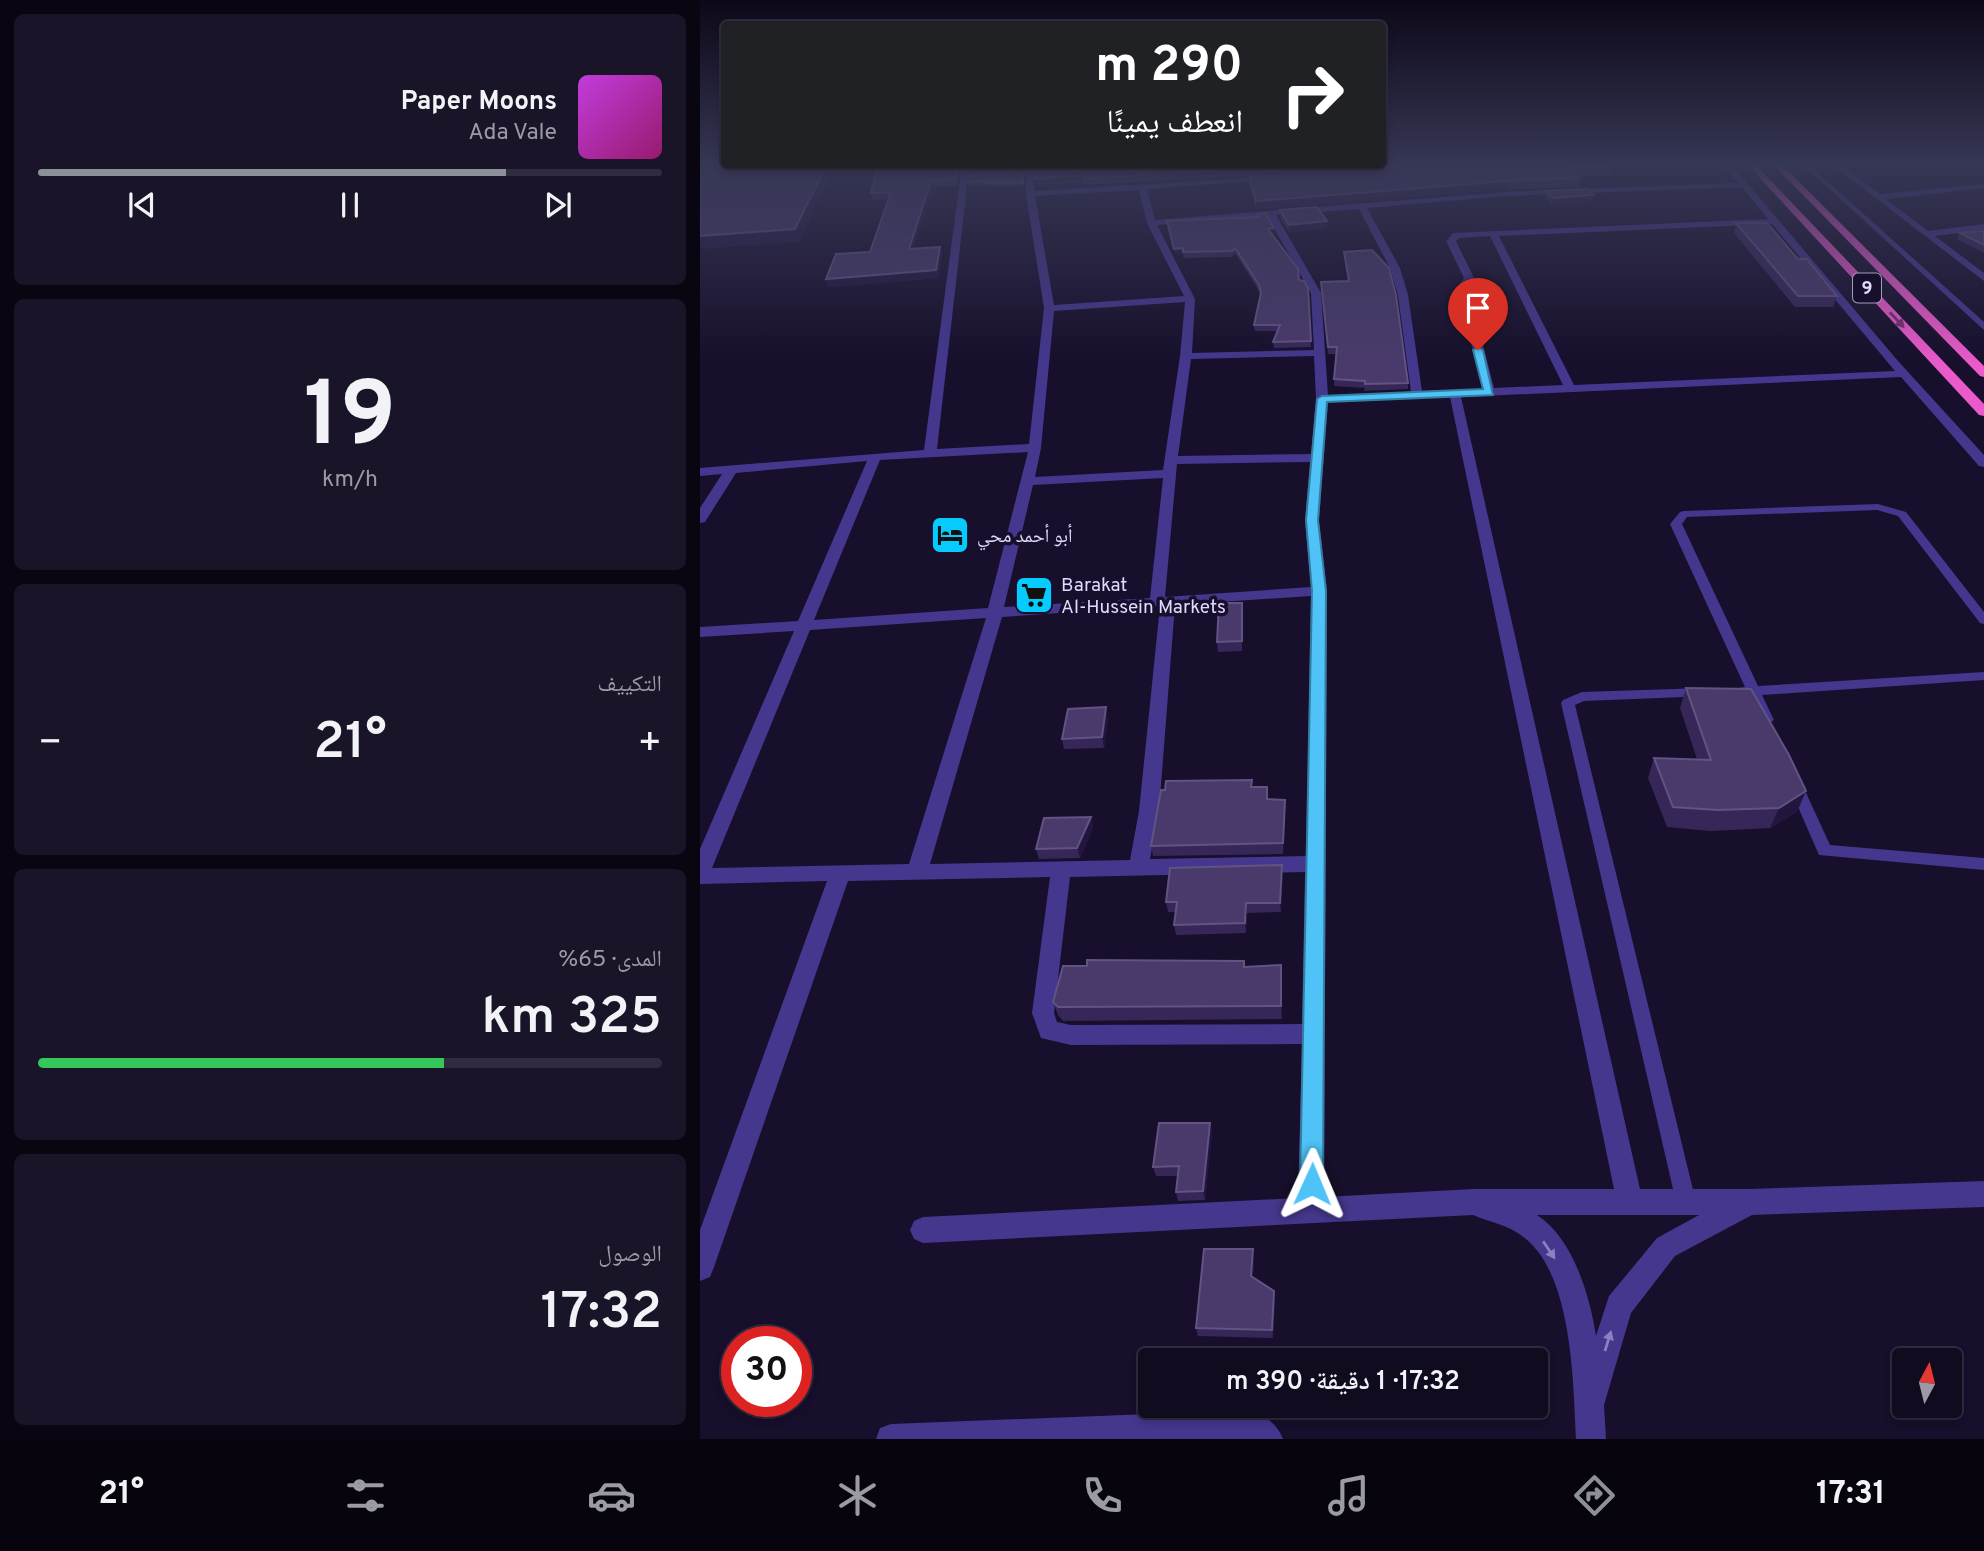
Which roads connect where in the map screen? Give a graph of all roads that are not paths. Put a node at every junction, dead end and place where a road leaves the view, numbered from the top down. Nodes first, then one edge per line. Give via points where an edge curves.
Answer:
1 (957, 230) edge
2 (1036, 230) edge
3 (1155, 230) edge
4 (1280, 230) edge
5 (1375, 230) edge
6 (1559, 230) edge
7 (1780, 230) edge
8 (1813, 230) edge
9 (1843, 230) edge
10 (1878, 230) edge
11 (1921, 230) edge
12 (1958, 230) edge
13 (1493, 233) junction
14 (1926, 234) junction
15 (1981, 274) edge
16 (1190, 299) junction
17 (1049, 308) junction
18 (1984, 327) edge
19 (1320, 353) junction
20 (1186, 356) junction
21 (1902, 373) junction
22 (1984, 373) edge
23 (1570, 388) junction
24 (1489, 392) junction
25 (1455, 394) junction
26 (1417, 395) junction
27 (1322, 399) junction
28 (1984, 412) edge
29 (1035, 448) junction
30 (930, 453) junction
31 (875, 456) junction
32 (1317, 457) junction
33 (1984, 463) edge
34 (1170, 467) junction
35 (732, 470) junction
36 (700, 472) edge
37 (1026, 481) junction
38 (700, 519) edge
39 (1319, 591) junction
40 (1162, 602) junction
41 (995, 613) junction
42 (1984, 620) edge
43 (804, 625) junction
44 (700, 632) edge
45 (1984, 676) edge
46 (1754, 692) junction
47 (1771, 729) edge
48 (1787, 765) edge
49 (1317, 864) junction
50 (1984, 864) edge
51 (1139, 868) junction
52 (1061, 870) junction
53 (917, 872) junction
54 (700, 874) edge
55 (840, 874) junction
56 (1314, 1034) junction
57 (1984, 1194) edge
58 (1474, 1202) junction
59 (1630, 1202) junction
60 (1686, 1202) junction
61 (1750, 1202) junction
62 (1311, 1208) junction
63 (923, 1230) dead end
64 (700, 1267) edge
65 (1589, 1406) junction
66 (891, 1439) edge
67 (1268, 1439) edge
68 (1591, 1439) edge

1 - 30 street
2 - 17 street
3 - 16 street
4 - 19 street via 1316,293
5 - 26 street via 1403,295
6 - 13 street
7 - 21 street
8 -> 28 highway, 9
9 - 22 highway, 9
10 - 18 lane
11 - 14 street
12 - 14 street
13 - 23 street
13 - 24 street via 1456,235 1451,241 1469,278 1463,287 1466,309
14 - 15 street
16 - 17 street
16 - 20 street
17 - 29 street
19 - 20 street
19 - 27 street
20 - 34 street
21 - 23 street
21 - 33 street
23 - 24 street
24 - 25 street
25 - 26 street
25 - 59 street
26 - 27 street
27 - 32 street
29 - 30 street
29 - 37 street
30 - 31 street
31 - 35 street
31 - 43 street
32 - 34 street
32 - 39 street via 1312,520
34 - 37 street
34 - 40 street
35 - 36 street
35 - 38 street
37 - 41 street
39 - 40 street
39 - 49 street
40 - 41 street
40 - 51 street via 1149,811
41 - 43 street
41 - 53 street
42 - 46 lane via 1902,514 1890,509 1684,514 1675,524
43 - 44 street
43 - 54 street
45 - 46 lane
46 - 47 lane
46 - 60 lane via 1582,696 1568,704
48 - 50 lane via 1825,851
49 - 51 street
49 - 56 street
51 - 52 street
52 - 53 street
52 - 56 street via 1043,1013 1049,1031 1070,1035
53 - 55 street
54 - 55 street
55 - 64 street
56 - 62 street
57 - 61 street
58 - 59 street
58 - 62 street
58 -> 65 street via 1534,1228 1565,1273 1580,1327
59 - 60 street
60 - 61 street
65 -> 61 street via 1619,1306 1667,1247
62 - 63 street
65 - 68 street
66 - 67 street via 1251,1425

